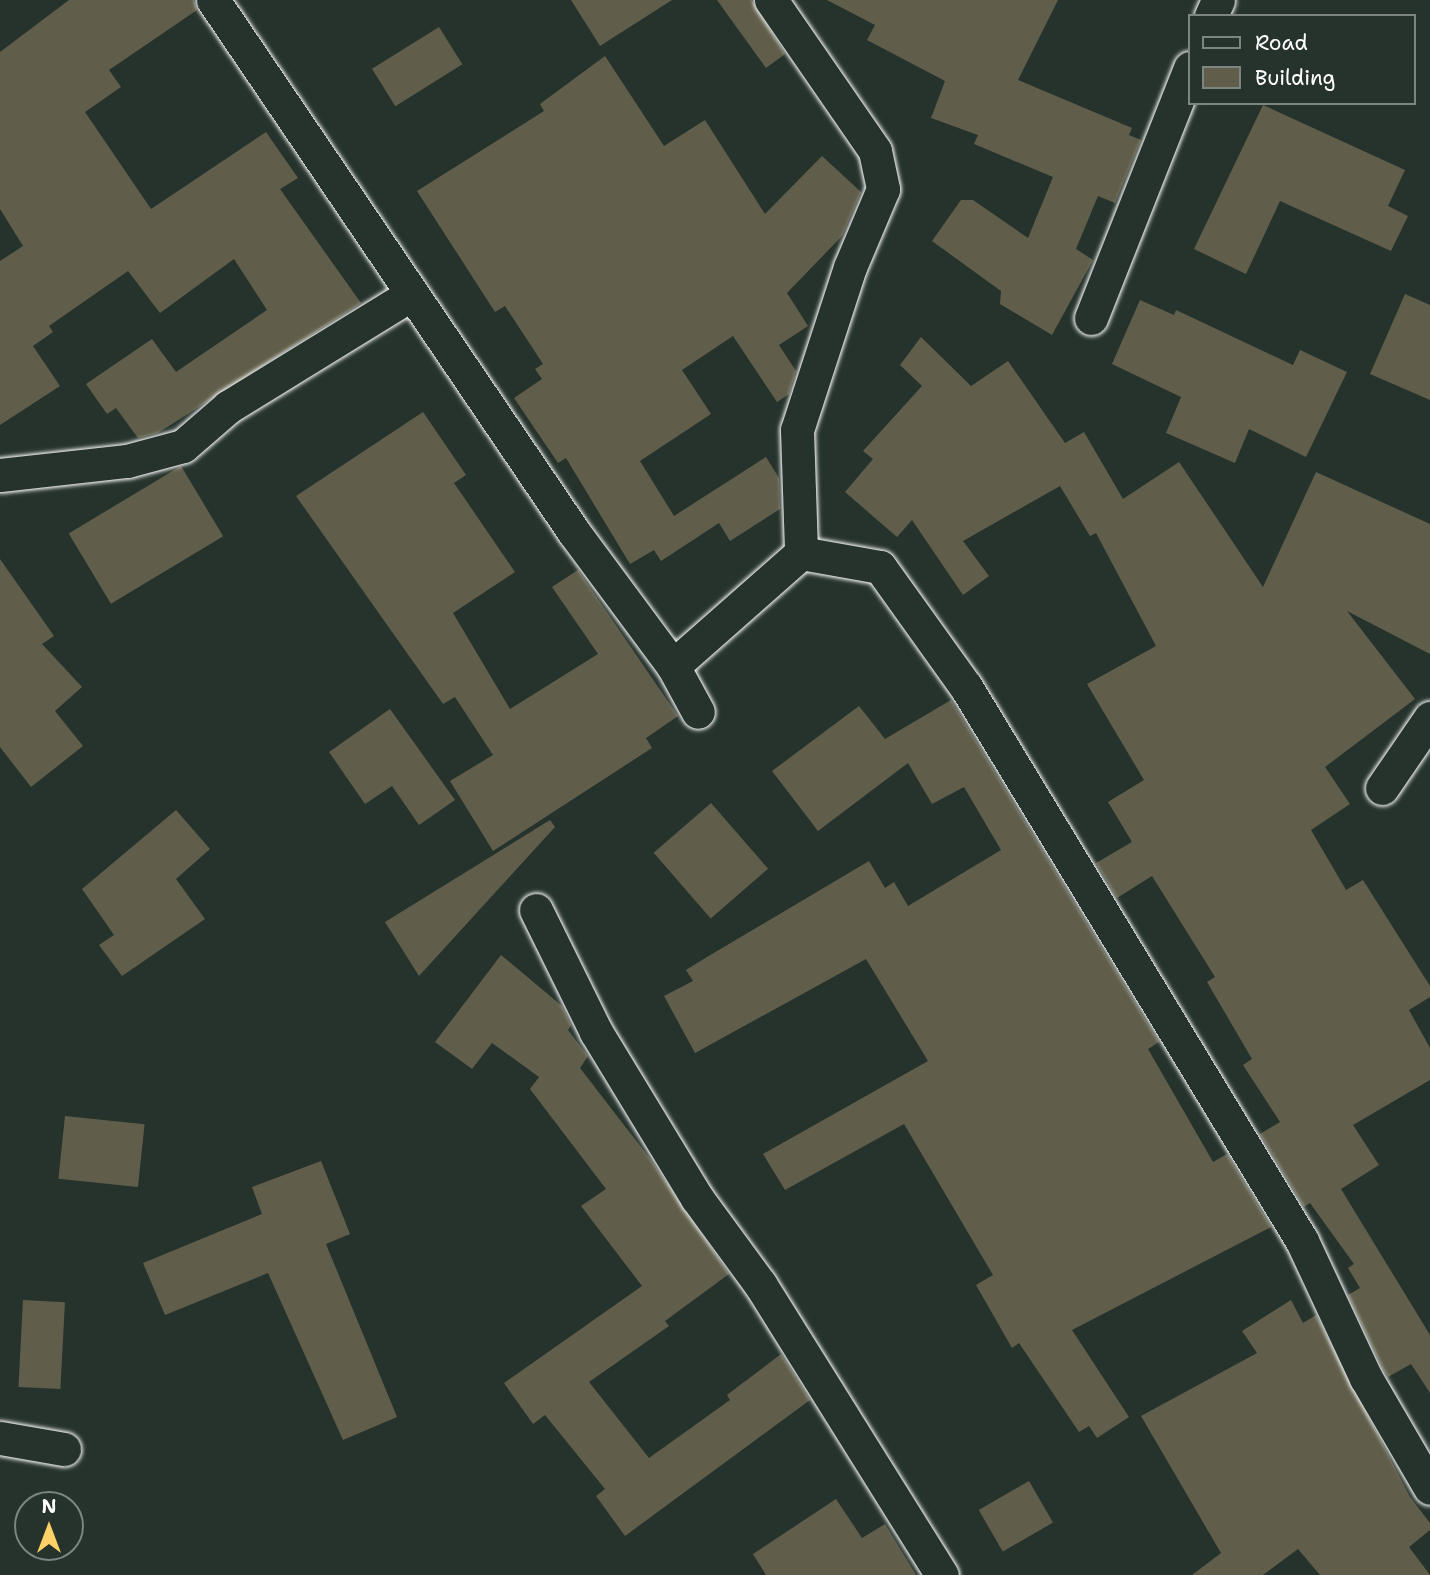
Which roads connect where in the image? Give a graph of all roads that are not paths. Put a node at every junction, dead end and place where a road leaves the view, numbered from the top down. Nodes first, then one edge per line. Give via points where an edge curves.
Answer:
1 (213, 0) edge
2 (771, 0) edge
3 (1188, 73) edge
4 (410, 295) junction
5 (1091, 318) dead end
6 (0, 475) edge
7 (802, 553) junction
8 (673, 666) junction
9 (698, 712) dead end
10 (1430, 718) edge
11 (1382, 788) dead end
12 (536, 910) dead end
13 (0, 1438) edge
14 (64, 1448) dead end
15 (1430, 1488) edge
16 (942, 1575) edge

1 - 4 street
2 - 7 street via 875,150 883,189 850,267 797,430
3 - 5 street
4 - 6 street via 228,407 183,446 127,461
4 - 8 street
7 - 8 street
7 - 15 street via 880,567 966,687 1302,1241 1366,1378
8 - 9 street
10 - 11 street
12 - 16 street via 596,1032 697,1198 760,1284
13 - 14 street

